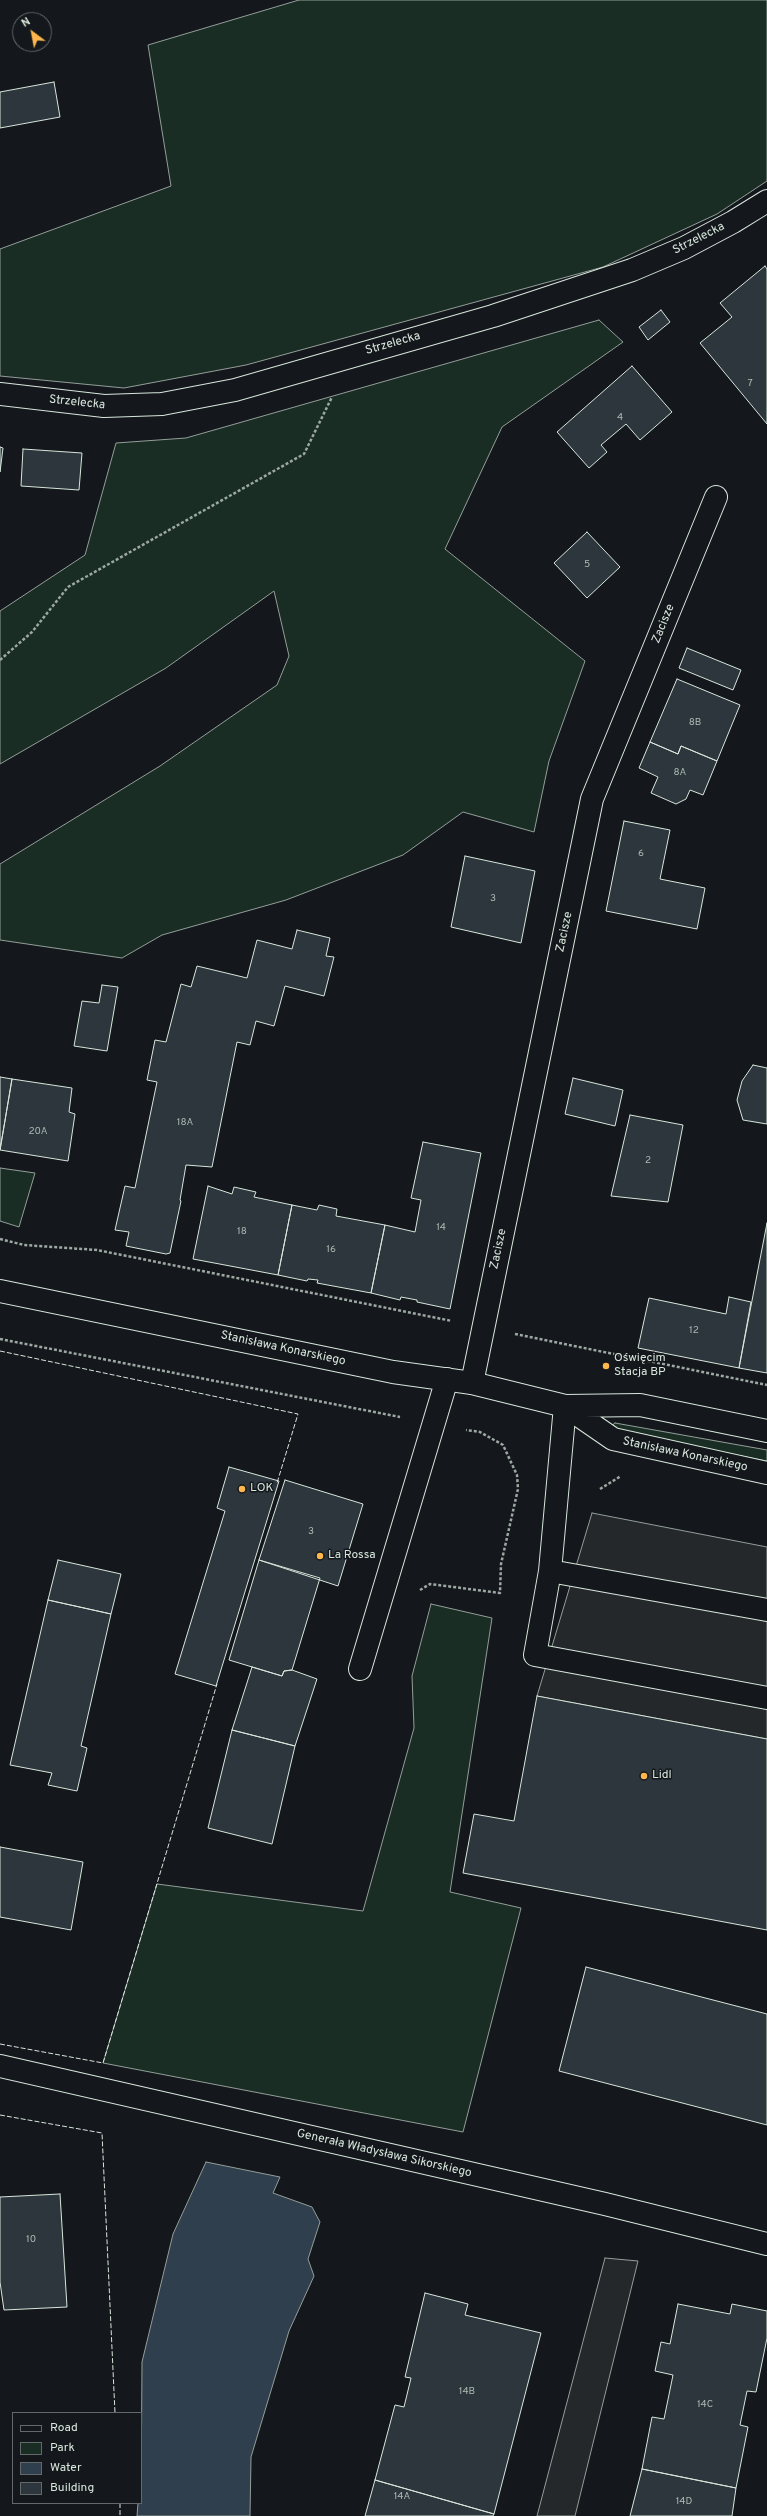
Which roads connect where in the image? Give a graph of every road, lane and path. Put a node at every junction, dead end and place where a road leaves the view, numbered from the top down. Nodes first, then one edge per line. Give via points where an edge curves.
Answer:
1 (767, 201) edge
2 (0, 394) edge
3 (333, 395) dead end
4 (716, 497) dead end
5 (0, 660) edge
6 (0, 1239) edge
7 (0, 1291) edge
8 (483, 1328) junction
9 (0, 1339) edge
10 (447, 1379) junction
11 (472, 1384) junction
12 (767, 1385) edge
13 (565, 1406) junction
14 (434, 1425) junction
15 (767, 1431) edge
16 (767, 1473) edge
17 (550, 1571) junction
18 (767, 1610) edge
19 (377, 1612) junction
20 (360, 1669) dead end
21 (767, 1698) edge
22 (0, 2066) edge
23 (767, 2244) edge

1 - 2 street, Strzelecka via 684,248 632,270 493,316 236,390 162,404 104,406
3 - 5 path via 304,454 68,587 32,632
4 - 8 street, Zacisze via 592,799
6 - 8 path via 24,1245 97,1250
7 - 10 street, Stanisława Konarskiego via 393,1372
8 - 11 street, Zacisze
8 - 12 path
9 - 14 path via 375,1411
10 - 11 street, Stanisława Konarskiego
10 - 14 street
11 - 13 street, Stanisława Konarskiego
13 - 15 street, Stanisława Konarskiego via 640,1405
13 - 16 street, Stanisława Konarskiego via 613,1439
13 - 17 street
14 - 19 street
14 - 19 path via 480,1432 503,1446 517,1475 518,1489 501,1564 500,1593 430,1584
17 - 18 street
17 - 21 street via 535,1655
19 - 20 street
22 - 23 street, Generała Władysława Sikorskiego

